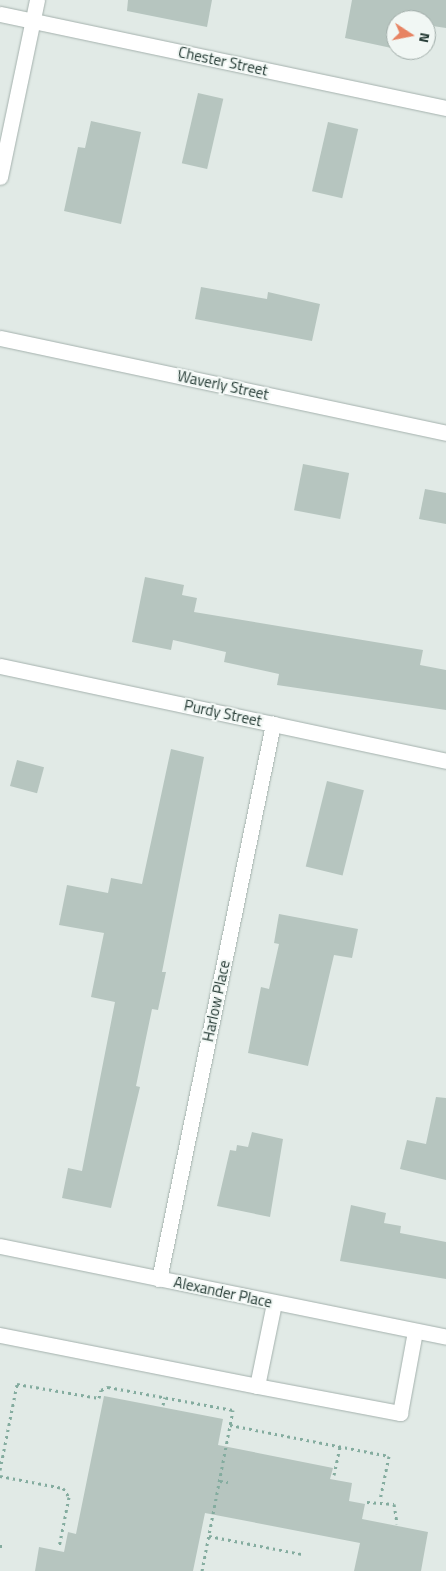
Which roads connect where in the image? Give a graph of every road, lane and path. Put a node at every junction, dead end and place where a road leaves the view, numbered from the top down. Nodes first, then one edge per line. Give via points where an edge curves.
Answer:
1 (37, 0) edge
2 (0, 14) edge
3 (32, 21) junction
4 (446, 108) edge
5 (0, 177) edge
6 (0, 338) edge
7 (446, 433) edge
8 (0, 666) edge
9 (272, 724) junction
10 (446, 760) edge
11 (0, 1246) edge
12 (159, 1279) junction
13 (274, 1303) junction
14 (415, 1331) junction
15 (0, 1335) edge
16 (446, 1337) edge
17 (257, 1386) junction
18 (164, 1398) junction
19 (235, 1402) dead end
20 (163, 1405) dead end
21 (233, 1410) junction
22 (230, 1425) junction
23 (340, 1446) junction
24 (0, 1470) edge
25 (334, 1475) dead end
26 (0, 1476) edge
27 (220, 1481) junction
28 (228, 1482) dead end
29 (380, 1500) junction
30 (367, 1502) dead end
31 (397, 1524) dead end
32 (209, 1536) junction
33 (59, 1547) dead end
34 (302, 1554) dead end
35 (202, 1571) edge

1 - 3 street
2 - 3 street, Chester Street
3 - 4 street, Chester Street
3 - 5 street
6 - 7 street, Waverly Street
8 - 9 street, Purdy Street
9 - 10 street, Purdy Street
9 - 12 street, Harlow Place
11 - 12 street, Alexander Place
12 - 13 street, Alexander Place
13 - 14 street, Alexander Place
13 - 17 street
14 - 16 street, Alexander Place
14 - 17 street via 400,1413
15 - 17 street
18 - 20 path
18 - 21 path
18 - 24 path via 108,1386 101,1390 99,1398 17,1384
19 - 21 path
21 - 22 path
22 - 23 path
22 - 27 path
23 - 25 path
23 - 29 path via 389,1456
26 - 33 path via 63,1488 69,1497
27 - 28 path
27 - 32 path
29 - 30 path
29 - 31 path via 398,1507
32 - 34 path
32 - 35 path

